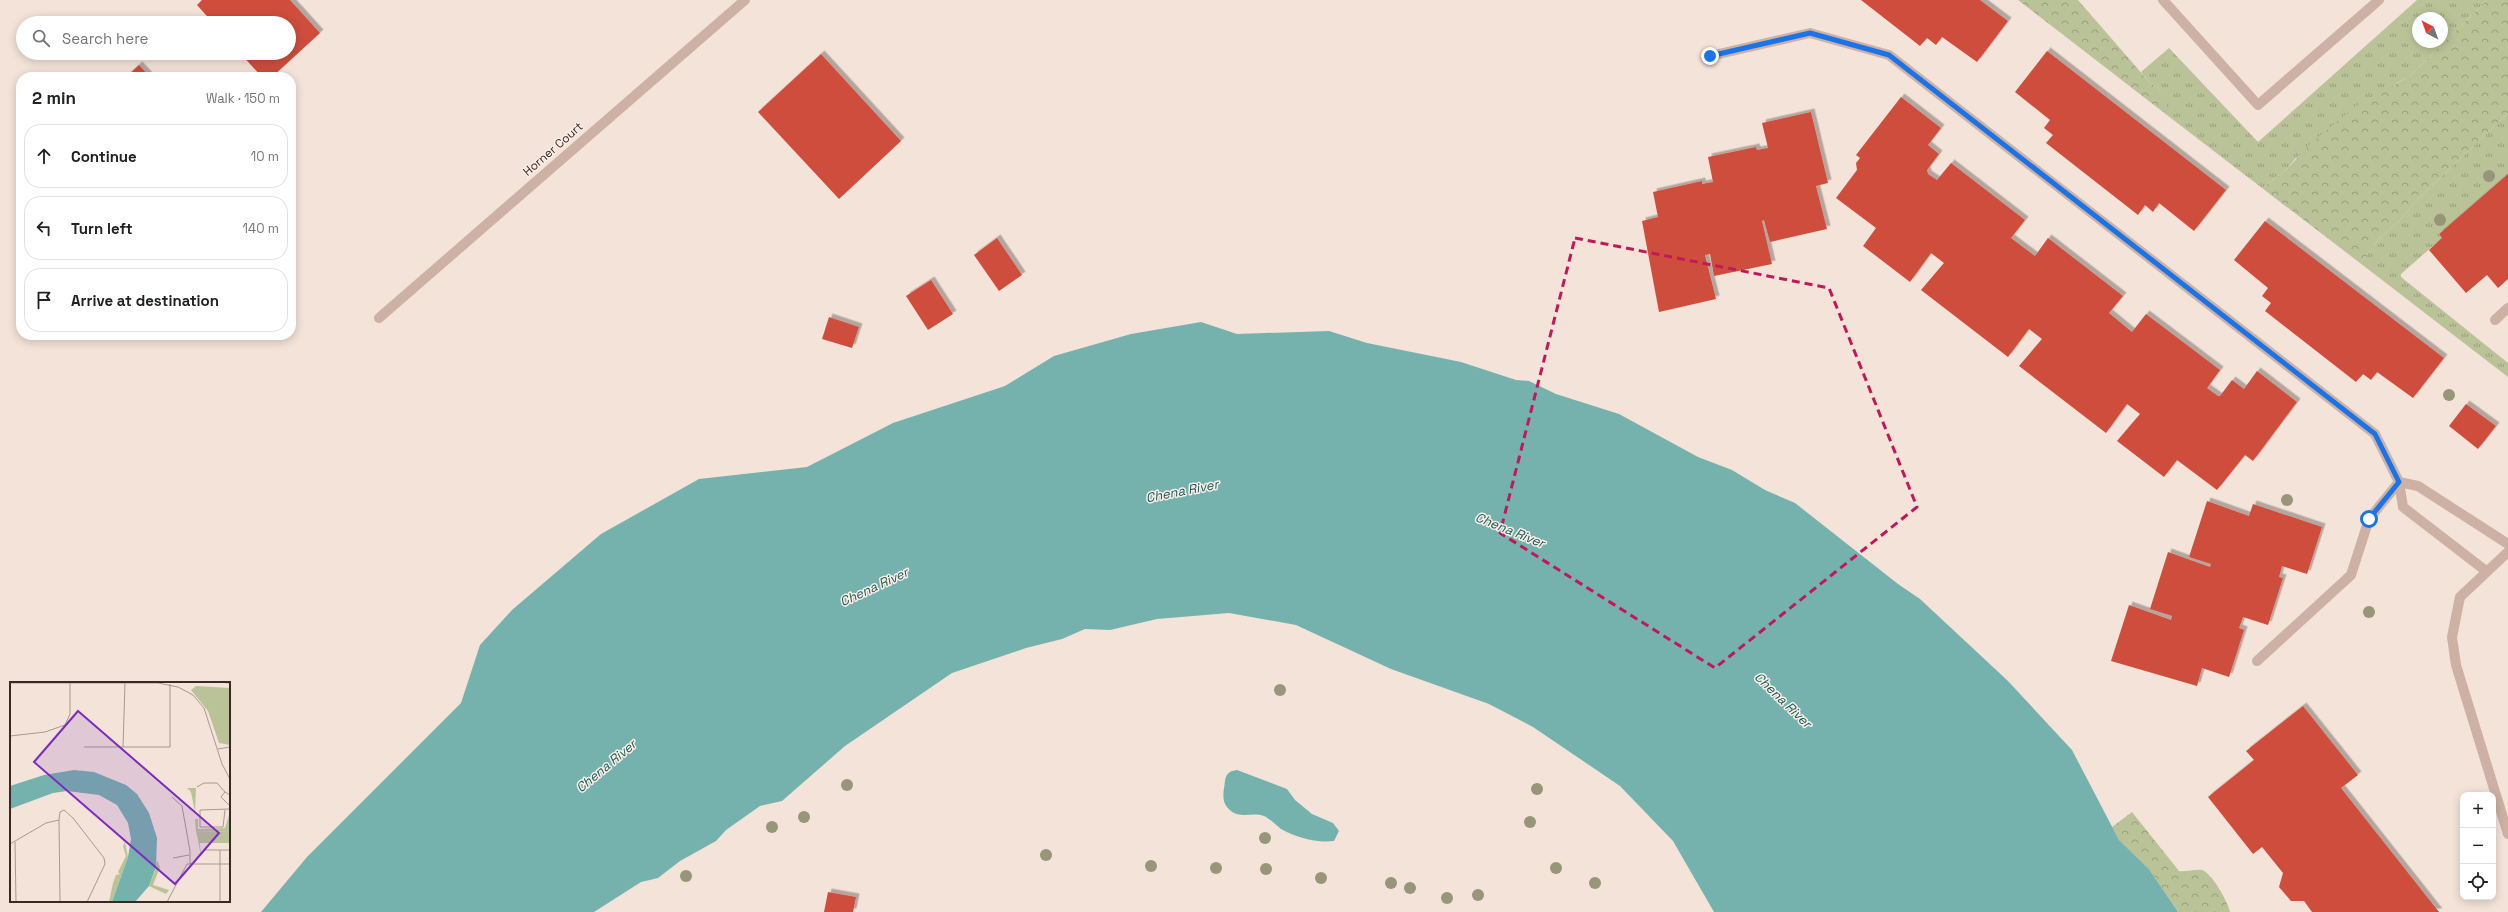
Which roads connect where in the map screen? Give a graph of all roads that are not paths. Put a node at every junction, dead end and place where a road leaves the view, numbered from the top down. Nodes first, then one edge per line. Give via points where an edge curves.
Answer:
1 (745, 0) edge
2 (2163, 0) edge
3 (2379, 0) edge
4 (1710, 56) dead end
5 (2508, 308) edge
6 (379, 318) dead end
7 (2495, 320) dead end
8 (2399, 482) junction
9 (2508, 544) edge
10 (2508, 552) edge
11 (2486, 571) junction
12 (2258, 661) dead end
13 (2508, 834) edge

1 - 6 street, Horner Court
2 - 3 street via 2258,105
4 - 8 street via 1810,33 1889,55 2375,434
5 - 7 street
8 - 9 street via 2418,486
8 - 11 street via 2403,507
8 - 12 street via 2369,519 2351,574
10 - 11 street
11 - 13 street via 2460,597 2452,637 2456,666

